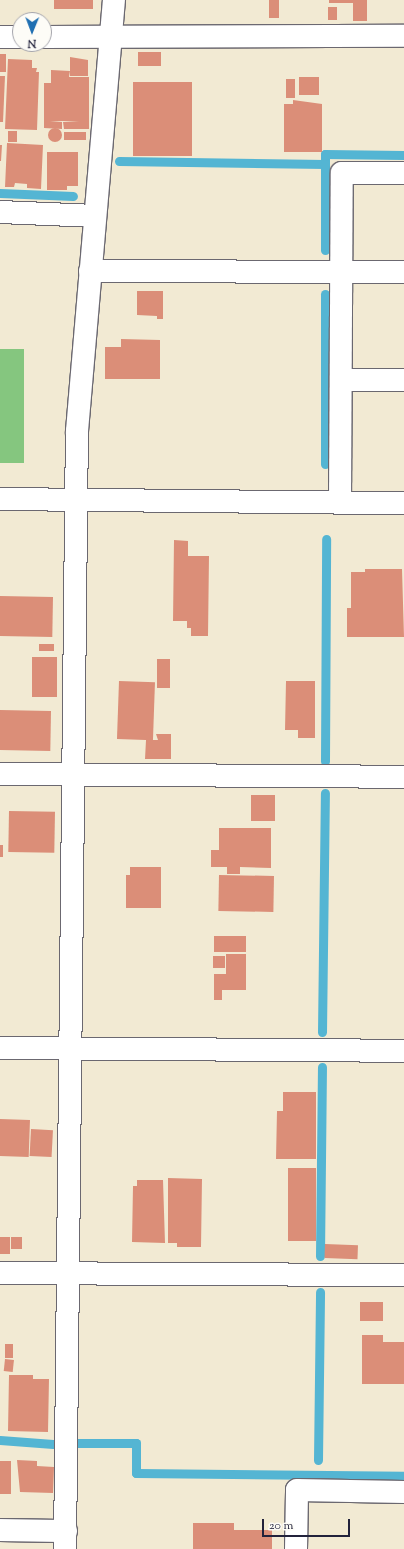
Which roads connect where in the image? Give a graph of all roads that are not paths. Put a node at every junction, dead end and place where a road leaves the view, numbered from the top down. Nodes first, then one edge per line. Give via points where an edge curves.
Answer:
1 (114, 0) edge
2 (404, 36) edge
3 (0, 37) edge
4 (12, 37) edge
5 (52, 37) edge
6 (111, 37) junction
7 (404, 173) edge
8 (0, 212) edge
9 (94, 216) junction
10 (90, 271) junction
11 (342, 272) junction
12 (404, 272) edge
13 (341, 380) junction
14 (404, 380) edge
15 (0, 499) edge
16 (77, 500) junction
17 (340, 502) junction
18 (404, 503) edge
19 (0, 774) edge
20 (74, 775) junction
21 (404, 777) edge
22 (0, 1048) edge
23 (71, 1048) junction
24 (404, 1051) edge
25 (0, 1273) edge
26 (68, 1273) junction
27 (404, 1275) edge
28 (404, 1492) edge
29 (0, 1530) edge
30 (66, 1540) edge
31 (296, 1549) edge

1 - 6 street
2 - 6 street
3 - 4 street
5 - 6 street
6 - 9 street
7 - 11 street via 342,173
8 - 9 street
9 - 10 street
10 - 11 street
10 - 16 street via 77,431
11 - 12 street
11 - 13 street
13 - 14 street
13 - 17 street
15 - 16 street
16 - 17 street
16 - 20 street
17 - 18 street
19 - 20 street
20 - 21 street
20 - 23 street
22 - 23 street
23 - 24 street
23 - 26 street
25 - 26 street
26 - 27 street
26 - 30 street
28 - 31 street via 297,1490
29 - 30 street

